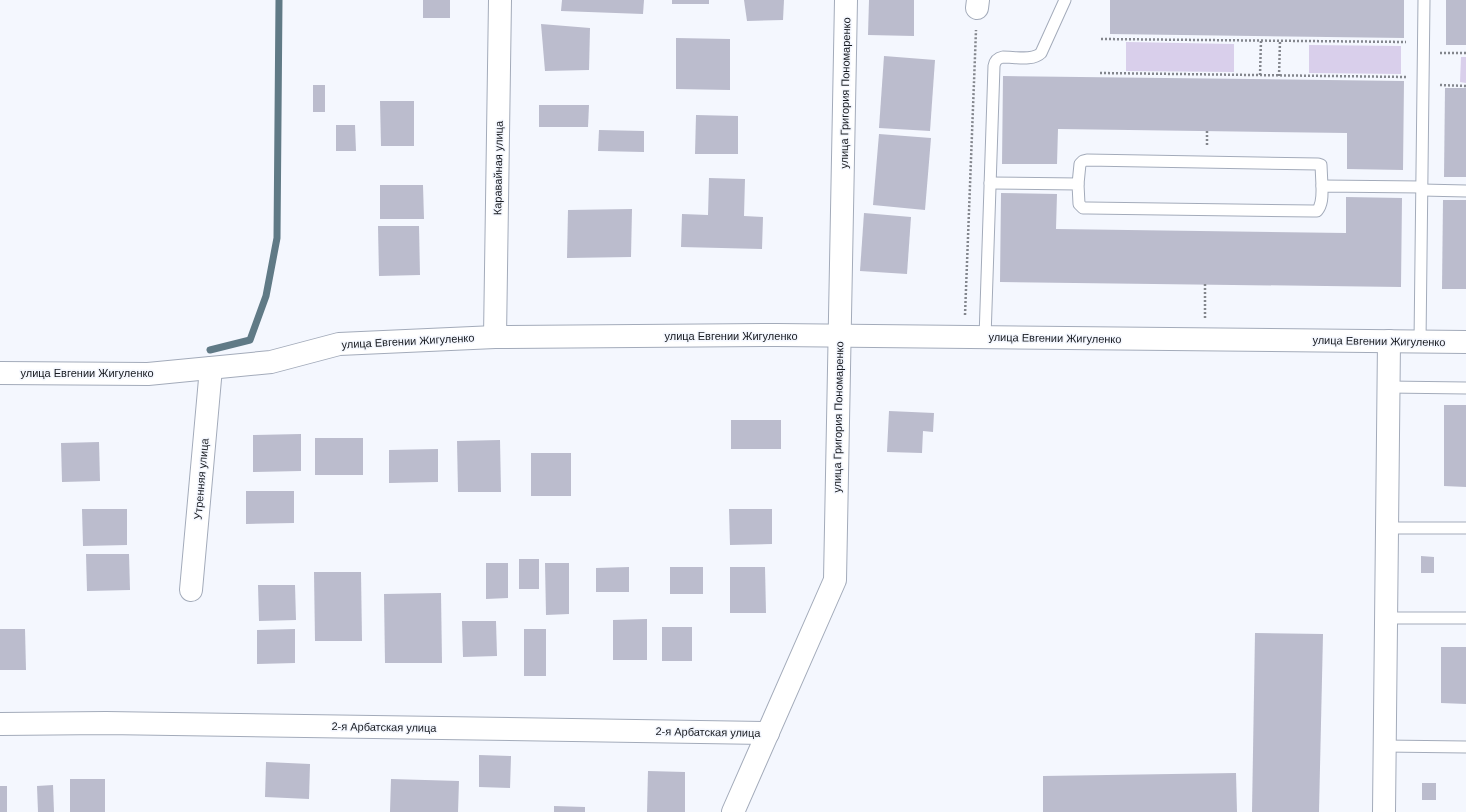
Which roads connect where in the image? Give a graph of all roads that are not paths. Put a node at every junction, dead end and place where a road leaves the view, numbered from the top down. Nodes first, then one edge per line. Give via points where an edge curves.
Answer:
1 (500, 0) edge
2 (846, 0) edge
3 (1065, 0) edge
4 (1424, 0) edge
5 (990, 183) junction
6 (1078, 184) junction
7 (1322, 186) junction
8 (1422, 188) junction
9 (1466, 191) edge
10 (839, 336) junction
11 (495, 337) junction
12 (985, 338) junction
13 (1389, 341) junction
14 (1420, 342) junction
15 (1466, 342) edge
16 (211, 368) junction
17 (0, 373) edge
18 (1388, 387) junction
19 (1466, 388) edge
20 (1386, 528) junction
21 (1466, 528) edge
22 (191, 590) dead end
23 (1386, 618) junction
24 (1466, 618) edge
25 (0, 724) edge
26 (768, 732) junction
27 (1384, 746) junction
28 (1466, 747) edge
29 (733, 812) edge
30 (1384, 812) edge

1 - 11 street, Каравайная улица
2 - 10 street, улица Григория Пономаренко
3 - 5 lane via 1044,48 1037,56 1003,56 995,62
4 - 8 lane
5 - 6 lane
5 - 12 lane
6 - 7 lane via 1080,164 1087,160 1318,164 1322,170
6 - 7 lane via 1079,204 1083,208 1313,211 1317,211 1322,202
7 - 8 lane
8 - 9 lane
8 - 14 lane
10 - 11 street, улица Евгении Жигуленко
10 - 12 street, улица Евгении Жигуленко
10 - 26 street, улица Григория Пономаренко via 835,580
11 - 16 street, улица Евгении Жигуленко via 339,344 270,362
12 - 13 street, улица Евгении Жигуленко
13 - 14 street, улица Евгении Жигуленко
13 - 18 street
14 - 15 street, улица Евгении Жигуленко
16 - 17 street, улица Евгении Жигуленко via 148,374
16 - 22 street, Утренняя улица
18 - 19 lane
18 - 20 street
20 - 21 lane
20 - 23 street
23 - 24 lane
23 - 27 street
25 - 26 street, 2-я Арбатская улица via 106,723
26 - 29 street, улица Григория Пономаренко
27 - 28 lane
27 - 30 street

